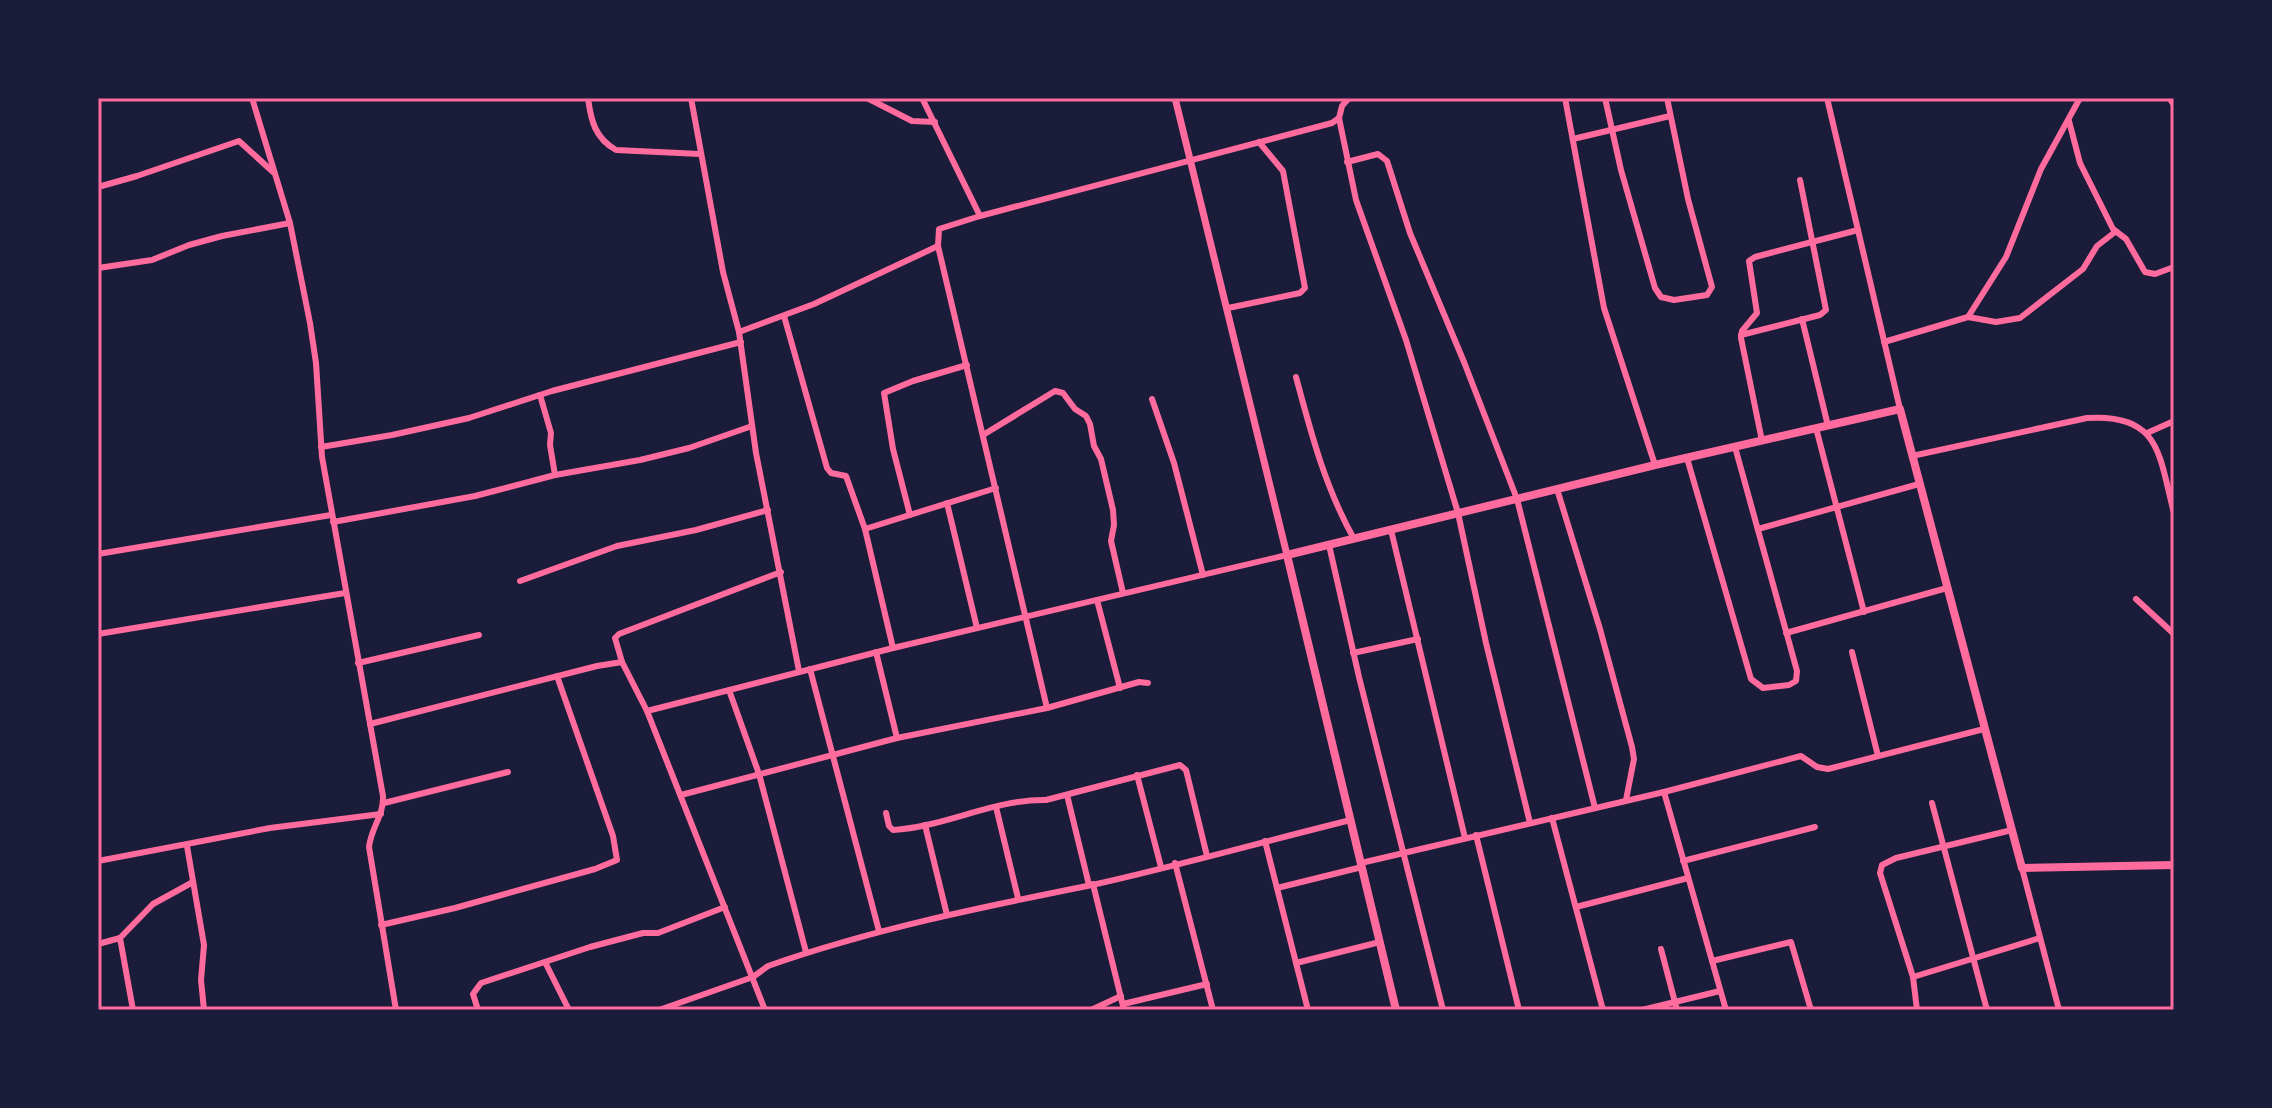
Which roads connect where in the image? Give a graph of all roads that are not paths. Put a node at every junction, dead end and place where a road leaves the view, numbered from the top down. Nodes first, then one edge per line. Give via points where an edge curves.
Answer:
1 (252, 98) edge
2 (588, 98) edge
3 (691, 98) edge
4 (867, 98) edge
5 (922, 98) edge
6 (1175, 98) edge
7 (1349, 98) edge
8 (1565, 98) edge
9 (1605, 98) edge
10 (1667, 98) edge
11 (1827, 98) edge
12 (2080, 98) edge
13 (2170, 98) edge
14 (2174, 104) edge
15 (1670, 116) junction
16 (1339, 118) junction
17 (2069, 121) junction
18 (935, 122) junction
19 (1613, 130) junction
20 (1573, 139) junction
21 (1259, 142) junction
22 (700, 154) junction
23 (1191, 160) junction
24 (1347, 162) junction
25 (275, 175) junction
26 (1800, 180) dead end
27 (98, 187) edge
28 (980, 216) junction
29 (290, 223) junction
30 (1858, 230) junction
31 (2115, 232) junction
32 (1812, 241) junction
33 (938, 246) junction
34 (2174, 267) edge
35 (98, 268) edge
36 (1228, 308) junction
37 (784, 316) junction
38 (1968, 317) junction
39 (1802, 319) junction
40 (739, 332) junction
41 (1741, 335) junction
42 (741, 342) junction
43 (1884, 342) junction
44 (967, 365) junction
45 (1296, 377) dead end
46 (540, 395) junction
47 (1152, 399) dead end
48 (1900, 409) junction
49 (2174, 421) edge
50 (752, 426) junction
51 (1828, 426) junction
52 (1816, 428) junction
53 (2147, 433) junction
54 (983, 435) junction
55 (1762, 441) junction
56 (321, 447) junction
57 (1735, 447) junction
58 (1912, 456) junction
59 (1687, 458) junction
60 (1655, 465) junction
61 (555, 475) junction
62 (1919, 484) junction
63 (996, 488) junction
64 (1557, 489) junction
65 (1517, 499) junction
66 (947, 503) junction
67 (1836, 507) junction
68 (768, 510) junction
69 (1458, 513) junction
70 (2174, 513) edge
71 (910, 515) junction
72 (332, 519) junction
73 (865, 529) junction
74 (1758, 529) junction
75 (1391, 530) junction
76 (1354, 539) junction
77 (1329, 545) junction
78 (98, 554) edge
79 (1287, 555) junction
80 (781, 572) junction
81 (1203, 575) junction
82 (520, 581) dead end
83 (1947, 588) junction
84 (345, 593) junction
85 (1123, 593) junction
86 (2136, 599) dead end
87 (1097, 600) junction
88 (1864, 612) junction
89 (1026, 616) junction
90 (977, 628) junction
91 (1786, 633) junction
92 (98, 634) edge
93 (2174, 634) edge
94 (479, 635) dead end
95 (1418, 639) junction
96 (893, 648) junction
97 (876, 652) junction
98 (1852, 652) dead end
99 (1353, 653) junction
100 (622, 662) junction
101 (358, 663) junction
102 (810, 669) junction
103 (799, 671) junction
104 (557, 676) junction
105 (1148, 683) dead end
106 (1120, 688) junction
107 (729, 690) junction
108 (1047, 708) junction
109 (647, 711) junction
110 (370, 724) junction
111 (1984, 729) junction
112 (897, 738) junction
113 (833, 753) junction
114 (1878, 756) junction
115 (508, 772) dead end
116 (759, 774) junction
117 (1137, 775) junction
118 (1664, 792) junction
119 (681, 795) junction
120 (1067, 795) junction
121 (1626, 800) junction
122 (384, 803) junction
123 (1932, 803) dead end
124 (996, 807) junction
125 (1595, 808) junction
126 (886, 813) dead end
127 (381, 814) junction
128 (1552, 818) junction
129 (1351, 820) junction
130 (1530, 823) junction
131 (925, 825) junction
132 (1815, 827) dead end
133 (2012, 830) junction
134 (1476, 835) junction
135 (1465, 838) junction
136 (1265, 841) junction
137 (187, 846) junction
138 (1942, 847) junction
139 (1405, 852) junction
140 (1207, 856) junction
141 (98, 861) edge
142 (1683, 861) junction
143 (1175, 863) junction
144 (1362, 865) junction
145 (2174, 865) edge
146 (1161, 867) junction
147 (2022, 868) junction
148 (1688, 878) junction
149 (193, 882) junction
150 (1091, 885) junction
151 (1277, 888) junction
152 (1018, 898) junction
153 (725, 907) junction
154 (1576, 907) junction
155 (947, 915) junction
156 (381, 925) junction
157 (879, 931) junction
158 (120, 938) junction
159 (2040, 938) junction
160 (1380, 942) junction
161 (98, 944) edge
162 (1661, 949) dead end
163 (806, 952) junction
164 (1973, 960) junction
165 (1712, 961) junction
166 (545, 962) junction
167 (1296, 963) junction
168 (753, 977) junction
169 (1913, 977) junction
170 (1207, 984) junction
171 (1720, 991) junction
172 (1121, 996) junction
173 (1676, 1006) edge
174 (1124, 1007) edge
175 (133, 1010) edge
176 (204, 1010) edge
177 (396, 1010) edge
178 (478, 1010) edge
179 (569, 1010) edge
180 (659, 1010) edge
181 (765, 1010) edge
182 (1091, 1010) edge
183 (1213, 1010) edge
184 (1308, 1010) edge
185 (1396, 1010) edge
186 (1443, 1010) edge
187 (1519, 1010) edge
188 (1603, 1010) edge
189 (1642, 1010) edge
190 (1726, 1010) edge
191 (1811, 1010) edge
192 (1917, 1010) edge
193 (1987, 1010) edge
194 (2059, 1010) edge

1 - 25 street
2 - 22 street via 595,130 616,150
3 - 22 street
4 - 18 street via 912,121
5 - 18 street
6 - 23 street
7 - 16 street
8 - 20 street
9 - 19 street
10 - 15 street
11 - 30 street
12 - 17 street
13 - 14 street
15 - 19 street
15 - 19 street via 1711,283 1707,295 1674,300 1657,293
16 - 21 street
16 - 24 street
17 - 31 street via 2080,163
17 - 38 street via 2041,169 2006,257
18 - 28 street
19 - 20 street
20 - 60 street via 1604,308
21 - 23 street
21 - 36 street via 1283,171 1305,288
22 - 40 street
23 - 28 street
23 - 36 street
24 - 65 street via 1378,154 1387,161 1410,233
24 - 69 street
25 - 27 street via 239,141
25 - 29 street
26 - 32 street
28 - 33 street via 941,228
29 - 35 street via 222,236 156,259
29 - 56 street via 314,350
30 - 32 street
30 - 43 street
31 - 34 street via 2126,239 2145,272
31 - 38 street via 2097,246 2083,269 2020,318 1996,322
32 - 39 street via 1826,310
32 - 41 street via 1751,258 1757,313
33 - 37 street
33 - 44 street
36 - 79 street
37 - 40 street
37 - 73 street via 827,468 846,476
38 - 43 street
39 - 41 street
39 - 51 street
40 - 42 street
41 - 55 street
42 - 46 street
42 - 50 street
43 - 48 street
44 - 54 street
44 - 71 street via 884,393
45 - 76 street via 1324,476
46 - 56 street via 469,418
46 - 61 street
47 - 81 street
48 - 51 main road
48 - 58 main road
49 - 53 street
50 - 61 street via 659,456
50 - 68 street
51 - 52 main road
52 - 55 main road
52 - 67 street
53 - 58 street via 2114,418 2087,418
53 - 70 street via 2158,451
54 - 63 street
54 - 85 street via 1055,391 1086,416 1113,510 1111,541
55 - 57 main road
56 - 72 street
57 - 59 main road
57 - 74 street
58 - 62 main road
59 - 60 main road
59 - 91 street via 1749,674 1759,687 1796,681
60 - 64 main road
61 - 72 street via 475,496
62 - 67 street
62 - 83 main road
63 - 66 street
63 - 89 street
64 - 65 main road
64 - 121 street via 1632,747
65 - 69 main road
65 - 125 street
66 - 71 street
66 - 90 street
67 - 74 street
67 - 88 street
68 - 80 street
68 - 82 street via 617,546
69 - 75 main road
69 - 130 street
71 - 73 street
72 - 78 street
72 - 84 street
73 - 96 street
74 - 91 street
75 - 76 main road
75 - 95 street
76 - 77 main road
77 - 79 main road
77 - 99 street
79 - 81 street
79 - 129 main road
80 - 100 street via 617,635
80 - 103 street
81 - 85 street
83 - 88 street
83 - 111 main road
84 - 92 street
84 - 101 street
85 - 87 street
86 - 93 street
87 - 89 street
87 - 106 street
88 - 91 street
89 - 90 street
89 - 108 street
90 - 96 street
94 - 101 street
95 - 99 street
95 - 135 street
96 - 97 street
97 - 102 street
97 - 112 street
98 - 114 street
99 - 139 street
100 - 104 street
100 - 109 street
101 - 110 street
102 - 103 street
102 - 113 street
103 - 107 street
104 - 110 street
104 - 156 street via 617,860
105 - 106 street
106 - 108 street
107 - 109 street
107 - 116 street
108 - 112 street
109 - 119 street
110 - 122 street
111 - 114 street
111 - 133 main road
112 - 113 street
113 - 116 street
113 - 157 street
114 - 118 street via 1822,769 1801,756
115 - 122 street
116 - 119 street
116 - 163 street
117 - 120 street
117 - 140 street via 1177,765 1185,768
117 - 146 street
118 - 121 street
118 - 142 street
119 - 153 street
120 - 124 street
120 - 150 street
121 - 125 street
122 - 127 street
123 - 138 street
124 - 131 street
124 - 152 street
125 - 128 street
126 - 131 street via 893,830
127 - 137 street via 270,828
127 - 156 street via 369,847
128 - 130 street
128 - 154 street
129 - 136 street
129 - 144 main road
130 - 134 street
131 - 155 street
132 - 142 street
133 - 138 street
133 - 147 main road
134 - 135 street
134 - 187 street
135 - 139 street
136 - 140 street
136 - 151 street
137 - 141 street
137 - 149 street
138 - 164 street
138 - 169 street via 1891,860 1881,868
139 - 144 street
139 - 186 street
140 - 143 street
142 - 148 street
143 - 146 street
143 - 170 street
144 - 151 street
144 - 160 main road
145 - 147 main road
146 - 150 street
147 - 159 street
148 - 154 street
148 - 165 street
149 - 158 street via 153,904
149 - 176 street via 204,945
150 - 152 street
150 - 172 street
151 - 167 street
152 - 155 street
153 - 166 street via 658,933
153 - 168 street
154 - 188 street
155 - 157 street
156 - 177 street
157 - 163 street
158 - 161 street
158 - 175 street
159 - 164 street
159 - 194 street
160 - 167 street
160 - 185 main road
162 - 173 street
163 - 168 street
164 - 169 street
164 - 193 street
165 - 171 street
165 - 191 street via 1791,942
166 - 178 street via 477,985 473,994
166 - 179 street
167 - 184 street
168 - 180 street
168 - 181 street
169 - 192 street
170 - 174 street
170 - 183 street
171 - 173 street
171 - 190 street
172 - 174 street
172 - 182 street
173 - 189 street

